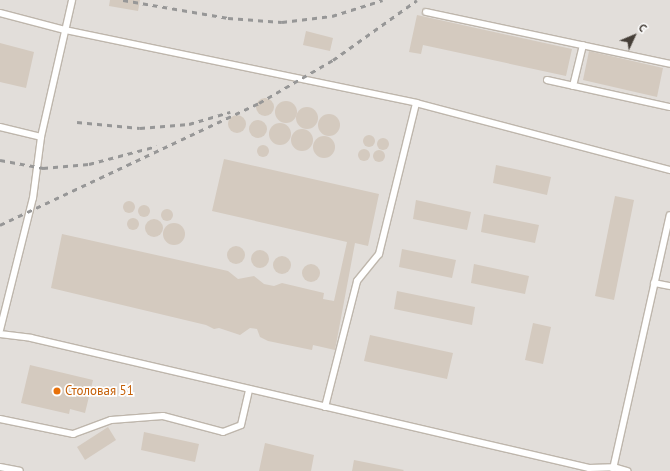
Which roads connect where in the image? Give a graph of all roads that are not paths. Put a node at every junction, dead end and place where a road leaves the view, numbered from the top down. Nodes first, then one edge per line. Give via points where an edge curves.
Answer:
1 (72, 0) edge
2 (426, 12) dead end
3 (0, 13) edge
4 (65, 30) junction
5 (583, 45) junction
6 (670, 64) edge
7 (547, 80) dead end
8 (573, 86) junction
9 (416, 103) junction
10 (670, 107) edge
11 (0, 127) edge
12 (41, 137) junction
13 (670, 170) edge
14 (670, 215) edge
15 (654, 283) junction
16 (670, 286) edge
17 (0, 330) edge
18 (0, 334) edge
19 (249, 389) junction
20 (325, 407) junction
21 (0, 420) edge
22 (0, 467) edge
23 (613, 469) edge
24 (20, 471) edge
25 (627, 471) edge

1 - 4 lane
2 - 5 lane
3 - 4 lane
4 - 9 lane
4 - 12 lane
5 - 6 lane
5 - 8 lane
7 - 8 lane
8 - 10 lane
9 - 13 lane
9 - 20 lane via 379,254 357,281
11 - 12 lane
12 - 17 lane via 32,198
14 - 15 lane
15 - 16 lane
15 - 23 lane
18 - 19 lane via 31,338
19 - 20 lane
19 - 21 lane via 241,425 223,432 163,416 110,420 73,434
20 - 23 lane via 589,468
22 - 24 lane
23 - 25 lane

